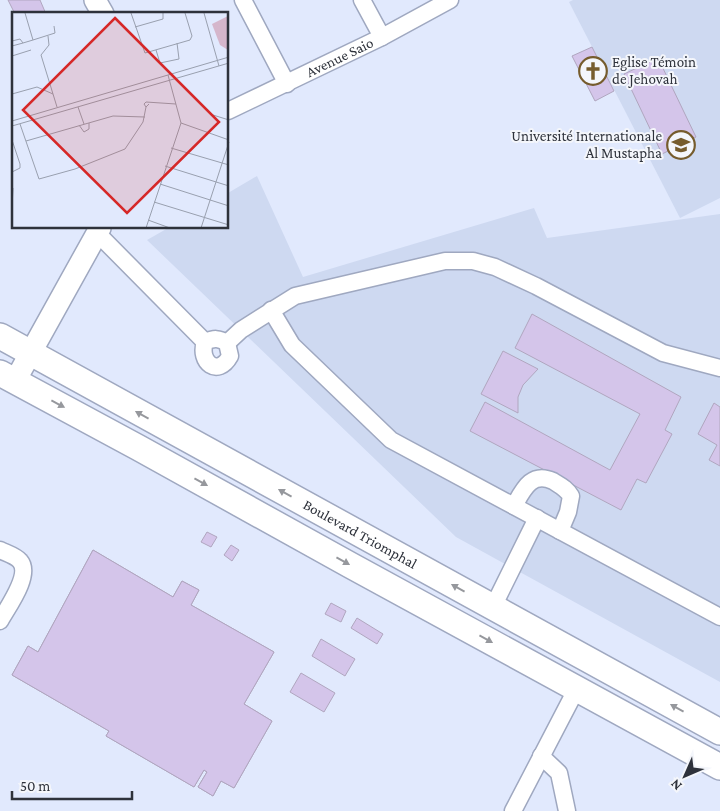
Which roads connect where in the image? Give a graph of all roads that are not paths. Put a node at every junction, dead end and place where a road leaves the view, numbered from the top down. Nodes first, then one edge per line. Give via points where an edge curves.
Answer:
1 (95, 0) edge
2 (243, 0) edge
3 (362, 0) edge
4 (450, 0) edge
5 (102, 12) edge
6 (382, 37) junction
7 (287, 84) junction
8 (229, 112) edge
9 (98, 230) edge
10 (271, 310) junction
11 (0, 336) edge
12 (30, 352) junction
13 (720, 368) edge
14 (8, 377) edge
15 (514, 506) junction
16 (537, 518) junction
17 (560, 531) junction
18 (0, 550) edge
19 (493, 607) junction
20 (720, 617) edge
21 (0, 621) edge
22 (577, 688) junction
23 (720, 732) edge
24 (541, 756) junction
25 (720, 766) edge
26 (513, 811) edge
27 (567, 811) edge

1 - 5 main road
2 - 7 street
3 - 6 street
4 - 6 street, Avenue Saio
6 - 7 street, Avenue Saio
7 - 8 street, Avenue Saio
9 - 10 street via 218,342
9 - 12 main road
10 - 13 street via 295,296 445,261 473,260 536,286 663,353
10 - 15 street via 292,345 391,440
11 - 12 highway, Boulevard Triomphal
12 - 14 main road
19 -> 12 highway, Boulevard Triomphal
14 -> 22 highway, Boulevard Triomphal
15 - 16 street
15 - 17 street via 526,486 537,478 546,478 566,488 571,496
16 - 17 street
16 - 19 street
17 - 20 street
18 - 21 street via 20,561 24,568 23,580
23 -> 19 highway, Boulevard Triomphal
22 - 24 street
22 - 25 highway, Boulevard Triomphal
24 - 26 street
24 - 27 street via 559,773

